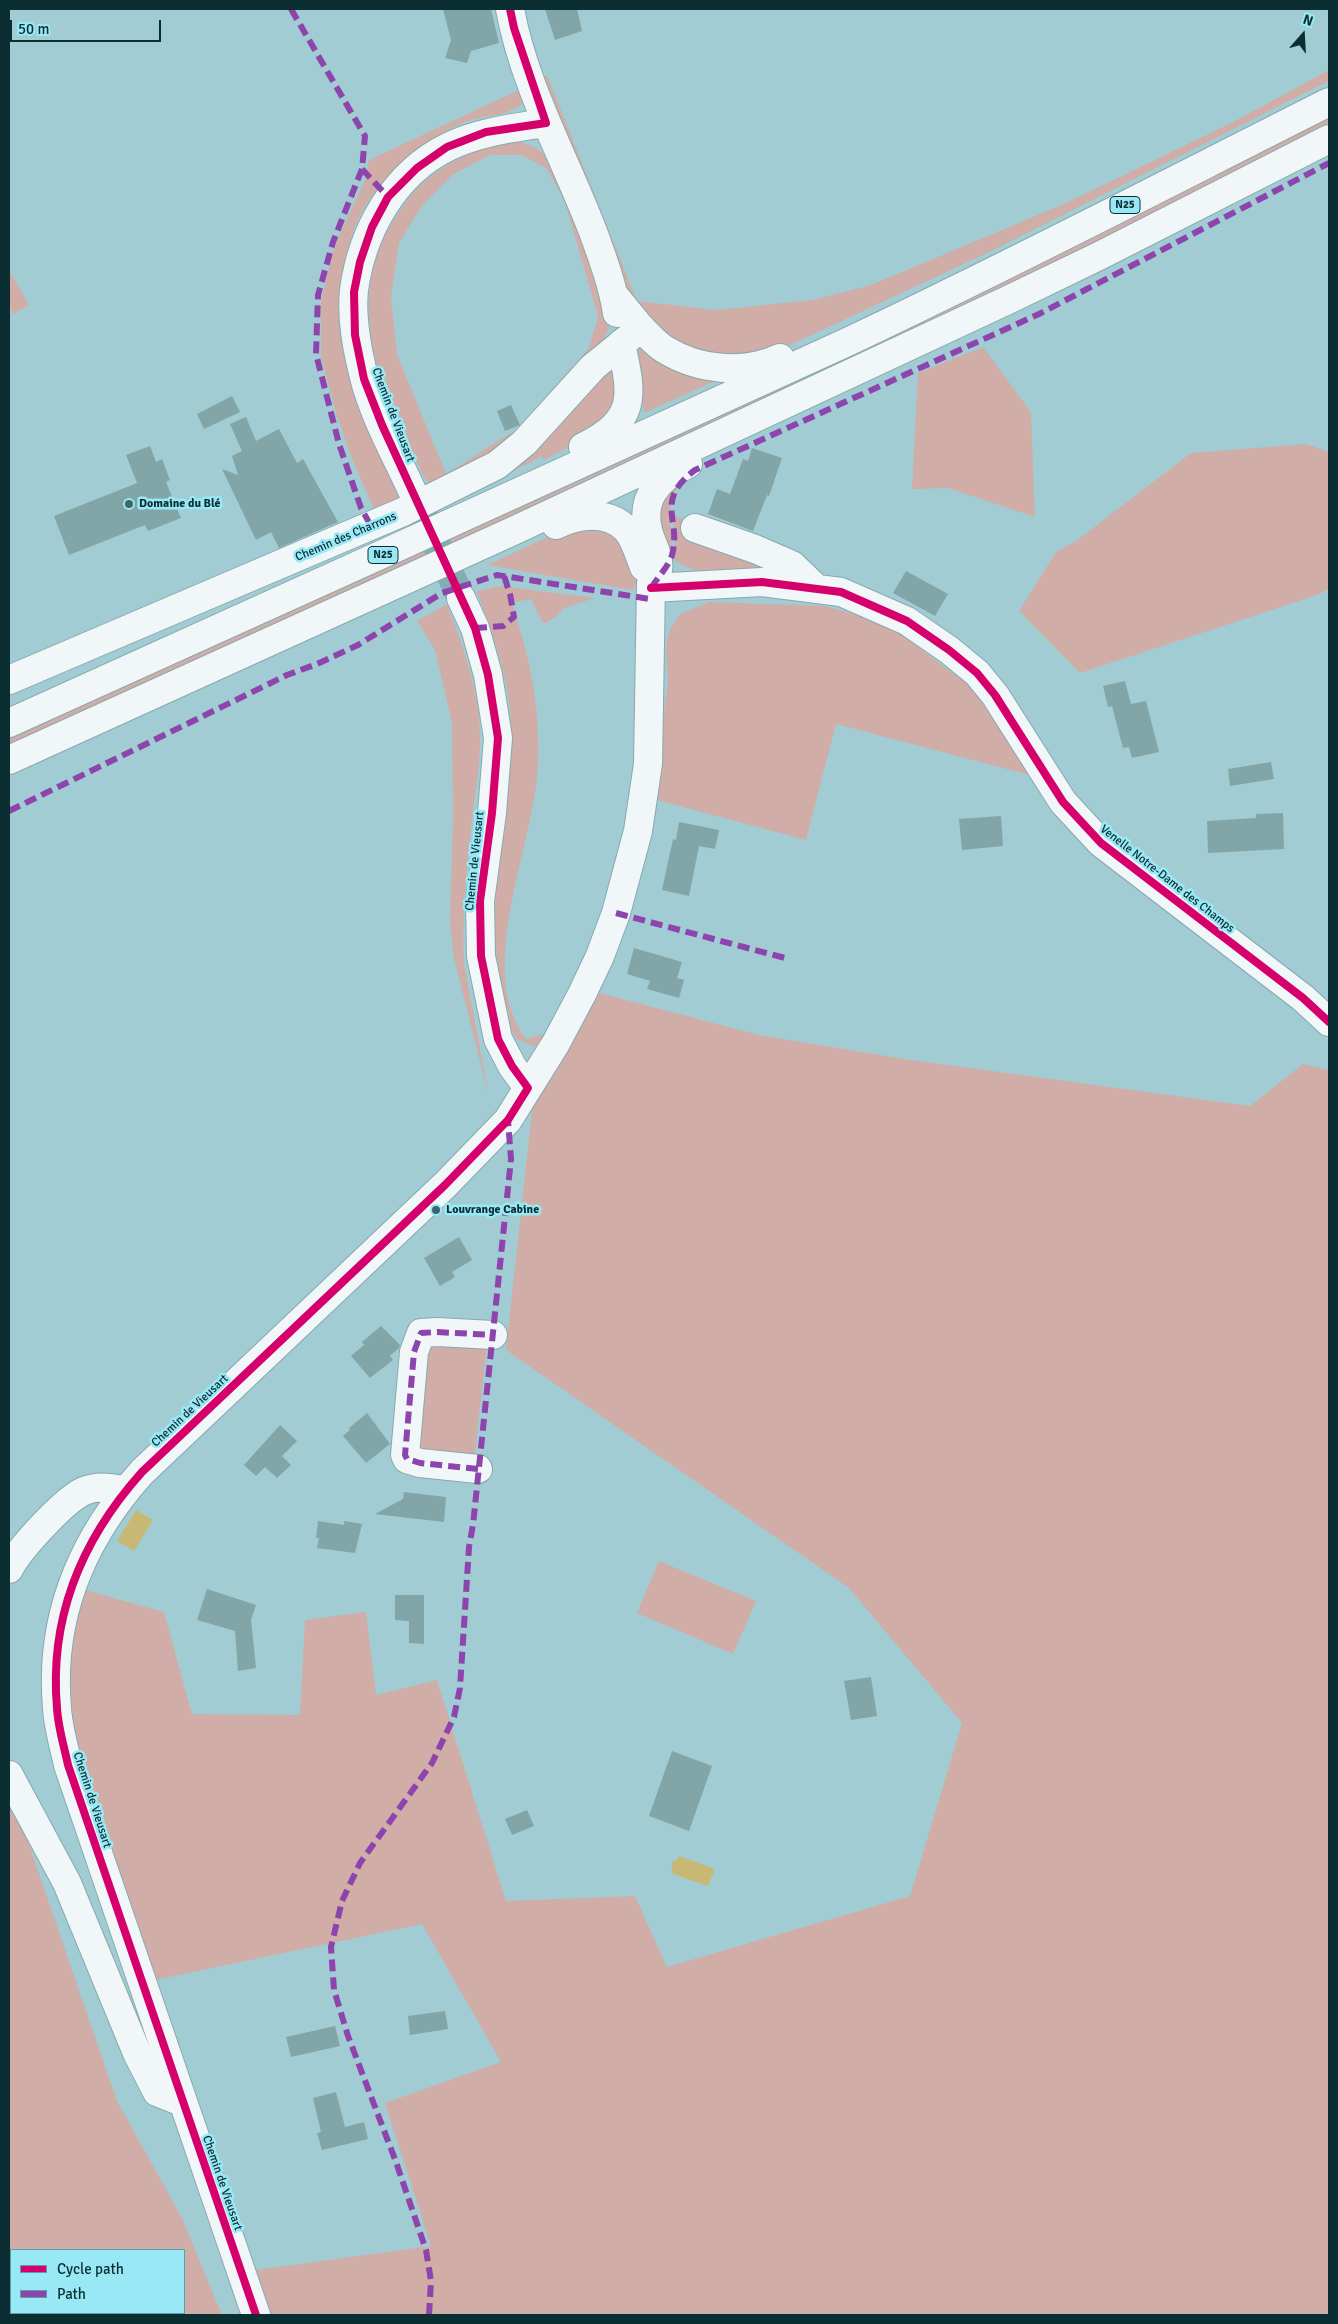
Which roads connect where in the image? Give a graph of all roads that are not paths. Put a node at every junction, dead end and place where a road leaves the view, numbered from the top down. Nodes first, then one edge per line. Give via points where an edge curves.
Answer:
1 (510, 9) edge
2 (1329, 102) edge
3 (546, 123) junction
4 (1329, 139) edge
5 (631, 336) junction
6 (846, 342) junction
7 (740, 425) junction
8 (553, 476) junction
9 (414, 495) tunnel mouth
10 (695, 528) dead end
11 (514, 531) junction
12 (651, 586) junction
13 (817, 589) junction
14 (461, 598) tunnel mouth
15 (9, 680) edge
16 (9, 723) edge
17 (9, 760) edge
18 (1329, 1022) edge
19 (528, 1088) junction
20 (493, 1335) dead end
21 (478, 1469) dead end
22 (125, 1490) junction
23 (9, 1569) edge
24 (9, 1775) edge
25 (182, 2102) junction
26 (256, 2315) edge

1 - 3 main road
2 - 6 main road, N25
3 - 5 main road via 577,190
3 - 9 main road, Chemin de Vieusart via 486,132 447,147 417,168 388,197 372,226 354,292 355,335 364,379
4 - 7 main road, N25 via 1099,256
5 - 6 main road via 714,368 749,367 770,362 830,334
5 - 8 main road via 630,395 626,410 602,437 555,461
5 - 15 main road, Chemin des Charrons via 593,367 524,443 497,465 388,519
6 - 8 main road, N25
7 - 11 main road, N25
7 - 12 main road via 735,442 675,470 659,482 651,494 646,521 658,572
8 - 16 main road, N25
10 - 13 main road via 792,565
11 - 12 main road via 525,539 583,515 610,520 625,528 633,540
11 - 17 main road, N25
12 - 13 main road, Venelle Notre-Dame des Champs via 762,582
12 - 19 main road, Chemin de Vieusart via 648,764 638,831 616,913 600,956
13 - 18 main road, Venelle Notre-Dame des Champs via 841,592 907,621 950,650 995,695 1063,802 1101,843 1303,998
14 - 19 main road, Chemin de Vieusart via 475,628 488,675 498,738 480,901 481,956 498,1039
19 - 22 main road, Chemin de Vieusart via 508,1120 446,1185
20 - 21 main road via 421,1333 414,1352 405,1455 420,1463
22 - 23 main road via 102,1486 83,1491 44,1526
22 - 25 main road, Chemin de Vieusart via 90,1543 71,1585 59,1627 57,1709 68,1764
24 - 25 main road via 67,1883 136,2053 156,2092
25 - 26 main road, Chemin de Vieusart

